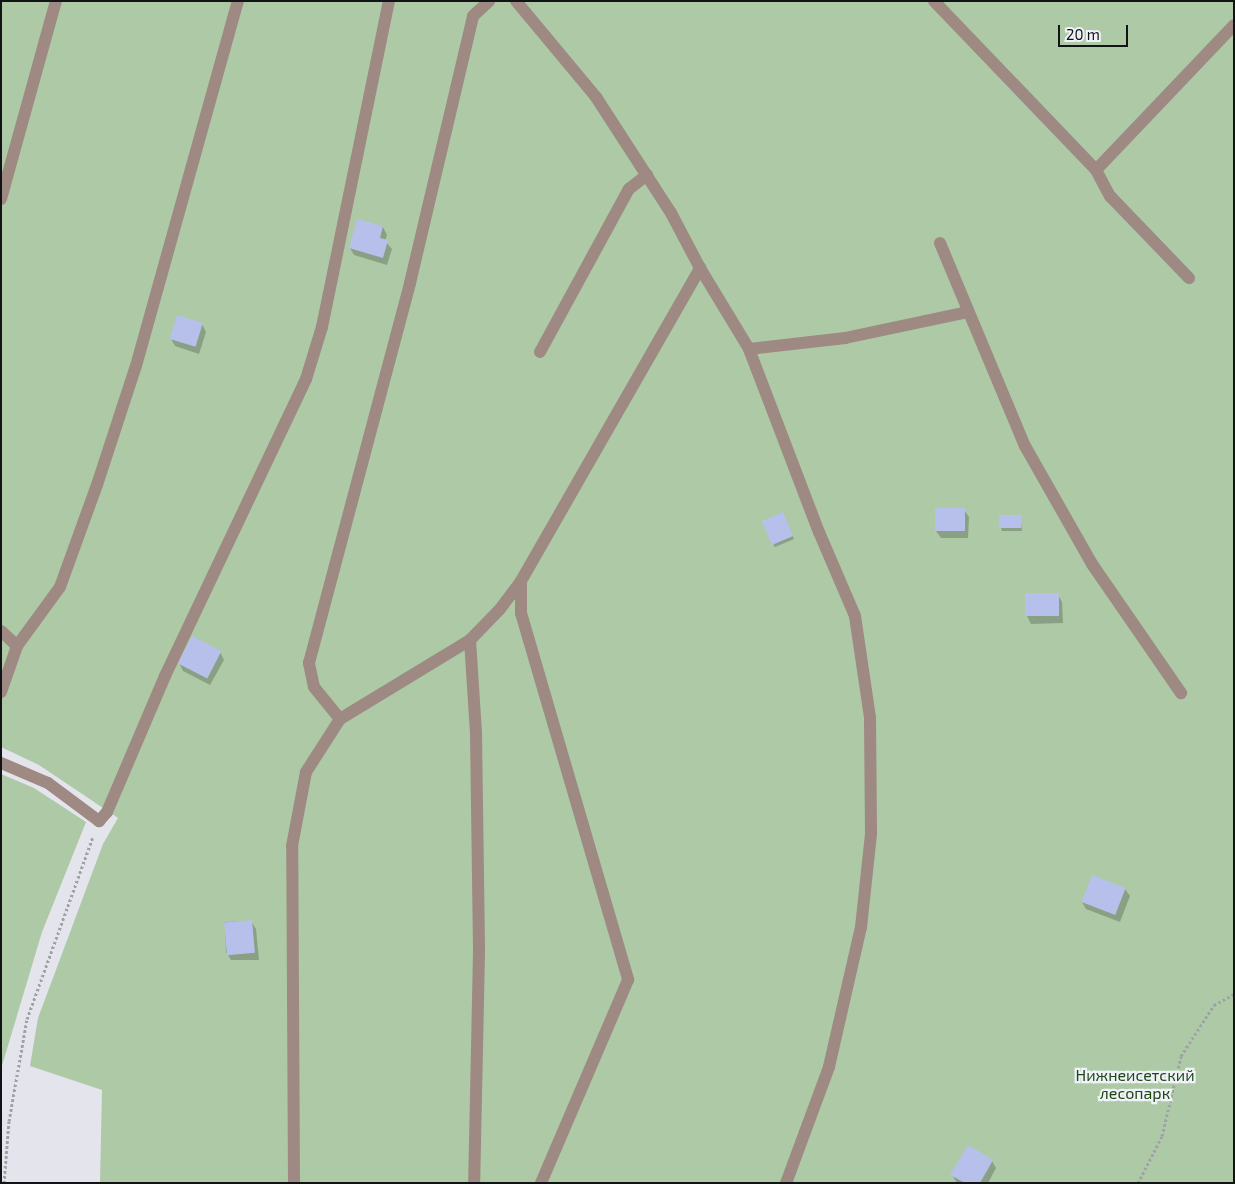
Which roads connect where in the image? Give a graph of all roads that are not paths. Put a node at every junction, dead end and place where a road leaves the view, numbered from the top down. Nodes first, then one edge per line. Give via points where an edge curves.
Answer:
1 (56, 1) edge
2 (238, 1) edge
3 (389, 1) edge
4 (489, 1) edge
5 (516, 1) edge
6 (934, 1) edge
7 (1234, 25) edge
8 (1096, 170) junction
9 (647, 175) junction
10 (1, 199) edge
11 (940, 243) dead end
12 (700, 268) junction
13 (1189, 278) dead end
14 (967, 312) junction
15 (749, 349) junction
16 (540, 352) dead end
17 (521, 581) junction
18 (1, 631) edge
19 (470, 640) junction
20 (16, 646) junction
21 (1, 692) edge
22 (1181, 693) dead end
23 (340, 719) junction
24 (1, 763) edge
25 (294, 1183) edge
26 (474, 1183) edge
27 (541, 1183) edge
28 (786, 1183) edge

1 - 10 lane
2 - 20 lane via 136,366 97,485 60,587
3 - 24 lane via 322,328 306,379 164,676 107,812 99,821 48,783
4 - 23 lane via 473,16 408,292 309,663 314,687
5 - 9 lane via 596,97
6 - 8 lane
7 - 8 lane
8 - 13 lane via 1110,196
9 - 12 lane
9 - 16 lane via 629,189
11 - 14 lane
12 - 15 lane
12 - 17 lane
14 - 15 lane via 844,338
14 - 22 lane via 988,353 1025,446 1092,564
15 - 28 lane via 855,616 870,718 871,834 861,927 828,1067
17 - 19 lane
17 - 27 lane via 521,613 628,980
18 - 20 lane
19 - 23 lane
19 - 26 lane via 476,734 479,952
20 - 21 lane
23 - 25 lane via 306,772 292,846

